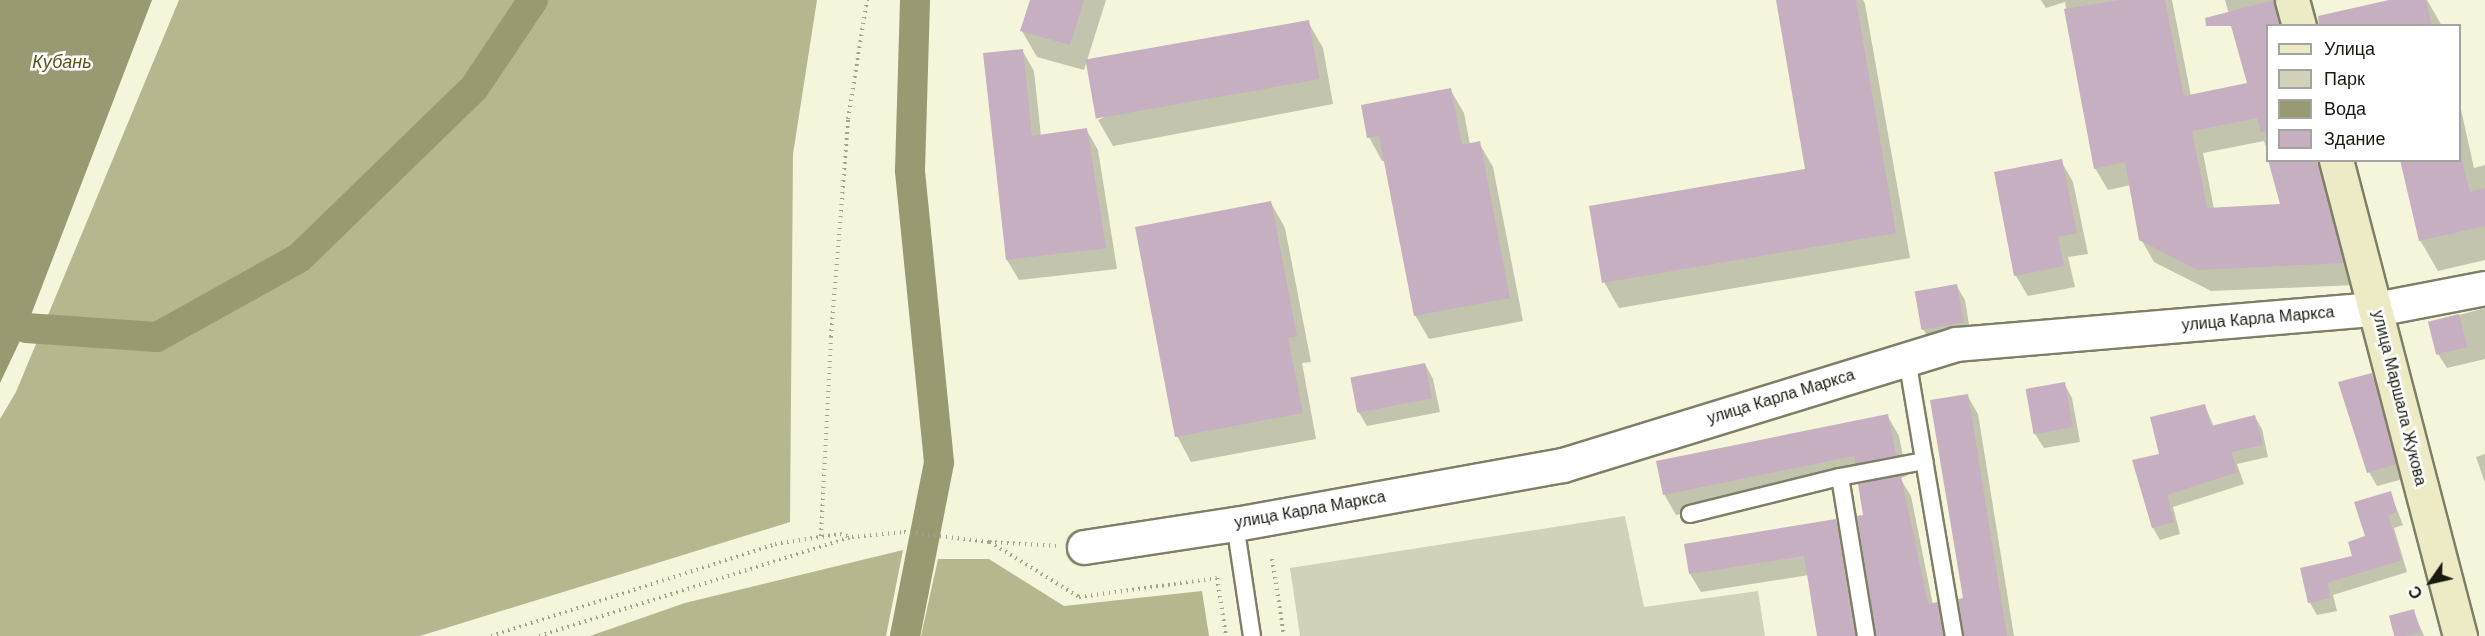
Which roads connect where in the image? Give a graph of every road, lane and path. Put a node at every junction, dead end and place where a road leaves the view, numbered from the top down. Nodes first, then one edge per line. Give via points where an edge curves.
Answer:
1 (867, 0) edge
2 (2292, 0) edge
3 (2298, 24) edge
4 (2337, 162) edge
5 (2485, 288) edge
6 (2376, 309) junction
7 (1907, 359) junction
8 (1924, 461) junction
9 (1840, 477) junction
10 (1690, 514) dead end
11 (1235, 524) junction
12 (821, 536) junction
13 (852, 537) junction
14 (989, 542) junction
15 (1084, 547) joint
16 (1272, 559) dead end
17 (491, 636) edge
18 (539, 636) edge
19 (1226, 636) edge
20 (1252, 636) edge
21 (1284, 636) edge
22 (1866, 636) edge
23 (1954, 636) edge
24 (2460, 636) edge

1 - 12 path via 847,130
2 - 3 main road
4 - 6 main road, улица Маршала Жукова
5 - 6 street, улица Карла Маркса
6 - 7 street, улица Карла Маркса via 1956,344
6 - 24 main road, улица Маршала Жукова
7 - 8 lane
7 - 11 street, улица Карла Маркса via 1563,465
8 - 9 lane
8 - 23 lane
9 - 10 lane
9 - 22 lane
11 - 15 street, улица Карла Маркса
11 - 20 lane
12 - 13 path
12 - 17 path via 775,543
13 - 14 path via 904,532
13 - 18 path
14 - 15 path
14 - 19 path via 1079,597 1217,578
16 - 21 path

